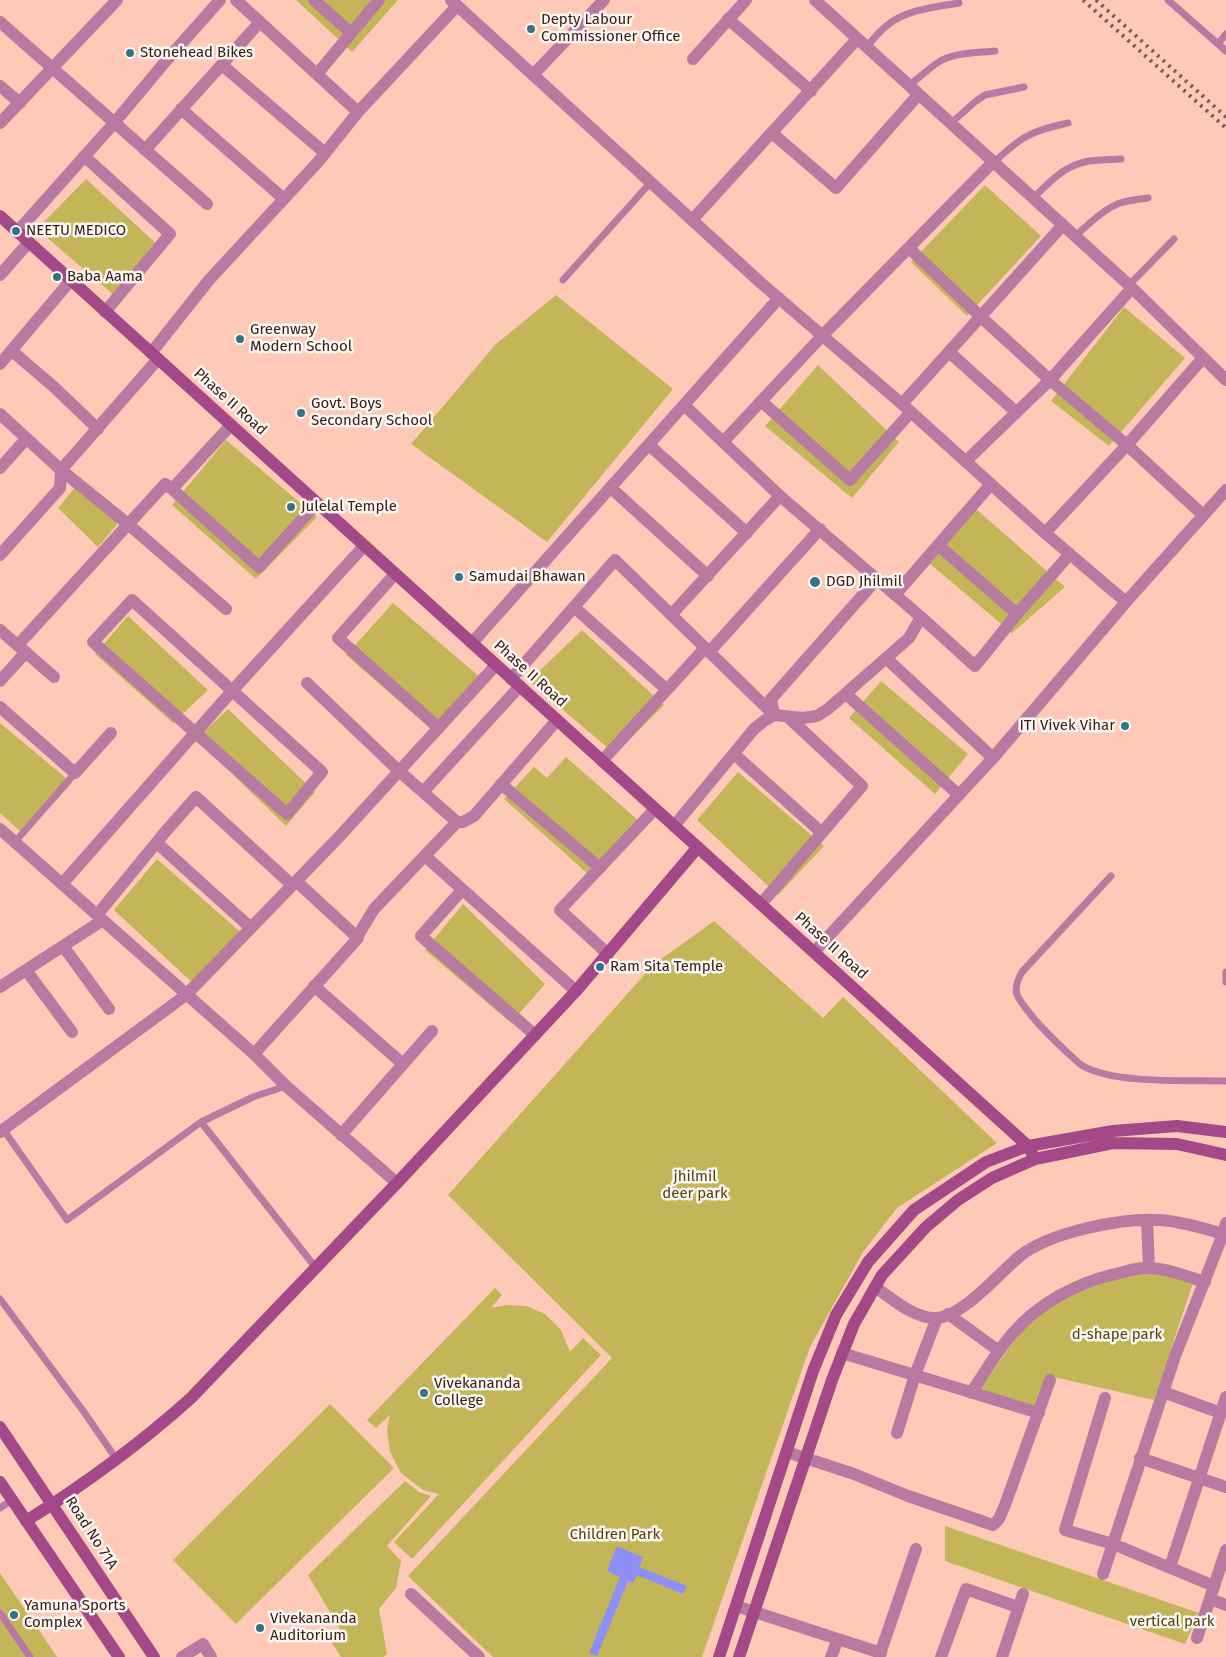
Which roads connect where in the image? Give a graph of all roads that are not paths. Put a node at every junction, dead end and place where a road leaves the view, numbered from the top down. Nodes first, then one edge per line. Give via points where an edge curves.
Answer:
1 (117, 0) edge
2 (220, 0) edge
3 (236, 0) edge
4 (314, 0) edge
5 (379, 0) edge
6 (604, 0) edge
7 (746, 0) edge
8 (1168, 0) edge
9 (821, 2) edge
10 (454, 3) edge
11 (959, 3) dead end
12 (728, 19) junction
13 (0, 22) edge
14 (260, 22) junction
15 (351, 32) junction
16 (1226, 34) edge
17 (861, 43) junction
18 (1218, 44) junction
19 (996, 51) dead end
20 (1226, 52) edge
21 (693, 59) dead end
22 (222, 64) junction
23 (53, 68) junction
24 (317, 74) junction
25 (533, 75) junction
26 (0, 86) edge
27 (1024, 87) dead end
28 (811, 91) junction
29 (913, 91) junction
30 (20, 103) junction
31 (181, 109) junction
32 (358, 112) junction
33 (115, 122) junction
34 (0, 123) edge
35 (1068, 123) dead end
36 (950, 124) junction
37 (772, 133) junction
38 (146, 150) junction
39 (325, 153) junction
40 (84, 156) junction
41 (1121, 159) dead end
42 (992, 163) junction
43 (651, 182) junction
44 (1148, 198) dead end
45 (284, 199) junction
46 (1032, 199) junction
47 (206, 204) dead end
48 (0, 216) edge
49 (692, 220) junction
50 (1062, 226) junction
51 (17, 232) junction
52 (1074, 237) junction
53 (1174, 238) dead end
54 (29, 242) junction
55 (908, 248) junction
56 (0, 275) edge
57 (71, 280) junction
58 (563, 280) dead end
59 (1130, 287) junction
60 (779, 298) junction
61 (106, 312) junction
62 (981, 317) junction
63 (822, 336) junction
64 (12, 351) junction
65 (949, 352) junction
66 (155, 356) junction
67 (1203, 358) junction
68 (0, 364) edge
69 (1050, 380) junction
70 (1226, 380) edge
71 (761, 401) junction
72 (684, 405) junction
73 (907, 408) junction
74 (1016, 412) junction
75 (0, 414) edge
76 (231, 425) junction
77 (98, 429) junction
78 (26, 439) junction
79 (723, 442) junction
80 (649, 445) junction
81 (1127, 445) junction
82 (966, 461) junction
83 (0, 468) edge
84 (61, 470) junction
85 (991, 484) junction
86 (172, 488) junction
87 (610, 488) junction
88 (1226, 490) edge
89 (780, 496) junction
90 (318, 503) junction
91 (1203, 515) junction
92 (128, 524) junction
93 (820, 528) junction
94 (748, 533) junction
95 (1045, 533) junction
96 (938, 545) junction
97 (364, 546) junction
98 (1070, 554) junction
99 (0, 555) edge
100 (395, 574) junction
101 (708, 576) junction
102 (877, 579) junction
103 (895, 595) junction
104 (1126, 602) junction
105 (574, 607) junction
106 (226, 609) dead end
107 (1017, 614) junction
108 (671, 616) junction
109 (921, 617) junction
110 (0, 630) edge
111 (472, 643) junction
112 (22, 648) junction
113 (705, 648) junction
114 (887, 659) junction
115 (496, 665) junction
116 (54, 676) dead end
117 (0, 681) edge
118 (307, 683) dead end
119 (515, 683) junction
120 (666, 689) junction
121 (232, 691) junction
122 (846, 694) junction
123 (0, 707) edge
124 (774, 715) junction
125 (788, 717) junction
126 (557, 720) junction
127 (439, 728) junction
128 (112, 732) dead end
129 (196, 733) junction
130 (734, 754) junction
131 (993, 758) junction
132 (602, 761) junction
133 (399, 770) junction
134 (74, 773) junction
135 (501, 784) junction
136 (423, 792) junction
137 (959, 795) junction
138 (655, 808) junction
139 (457, 822) junction
140 (674, 826) junction
141 (0, 829) edge
142 (821, 832) junction
143 (15, 842) junction
144 (157, 842) junction
145 (698, 847) junction
146 (425, 856) junction
147 (600, 868) junction
148 (1111, 876) dead end
149 (62, 884) junction
150 (294, 884) junction
151 (462, 890) junction
152 (760, 904) junction
153 (100, 917) junction
154 (251, 928) junction
155 (357, 937) junction
156 (62, 946) junction
157 (814, 952) junction
158 (608, 954) junction
159 (26, 970) junction
160 (1226, 972) edge
161 (1226, 982) edge
162 (314, 986) junction
163 (0, 987) edge
164 (576, 991) junction
165 (186, 995) junction
166 (108, 1009) dead end
167 (432, 1031) dead end
168 (72, 1032) dead end
169 (535, 1035) junction
170 (254, 1054) junction
171 (403, 1064) junction
172 (1226, 1081) edge
173 (286, 1086) junction
174 (201, 1122) junction
175 (2, 1130) edge
176 (1226, 1132) edge
177 (341, 1134) junction
178 (1028, 1146) junction
179 (1226, 1155) edge
180 (1035, 1159) junction
181 (396, 1183) junction
182 (1147, 1221) junction
183 (1225, 1230) edge
184 (316, 1268) junction
185 (1149, 1268) junction
186 (1205, 1282) junction
187 (876, 1286) junction
188 (0, 1299) edge
189 (942, 1316) junction
190 (999, 1351) junction
191 (842, 1354) junction
192 (915, 1376) junction
193 (1050, 1380) dead end
194 (1163, 1392) junction
195 (972, 1393) junction
196 (1226, 1396) edge
197 (1105, 1398) dead end
198 (1039, 1413) junction
199 (1221, 1413) junction
200 (0, 1427) edge
201 (897, 1433) dead end
202 (786, 1452) junction
203 (806, 1458) junction
204 (1140, 1458) junction
205 (117, 1460) junction
206 (1199, 1478) junction
207 (0, 1482) edge
208 (1226, 1487) edge
209 (12, 1500) junction
210 (53, 1504) junction
211 (0, 1508) edge
212 (26, 1521) junction
213 (1113, 1544) junction
214 (916, 1549) dead end
215 (1226, 1550) edge
216 (1170, 1568) junction
217 (1103, 1574) dead end
218 (1214, 1586) junction
219 (411, 1594) dead end
220 (1210, 1599) junction
221 (1226, 1605) edge
222 (736, 1606) junction
223 (754, 1612) junction
224 (0, 1613) edge
225 (1197, 1638) dead end
226 (838, 1639) junction
227 (880, 1655) edge
228 (30, 1657) edge
229 (119, 1657) edge
230 (154, 1657) edge
231 (182, 1657) edge
232 (211, 1657) edge
233 (479, 1657) edge
234 (719, 1657) edge
235 (739, 1657) edge
236 (831, 1657) edge
237 (941, 1657) edge
238 (1002, 1657) edge

1 - 23 street
2 - 33 street
3 - 14 street
4 - 15 street
5 - 15 street
6 - 25 street
7 - 12 street
8 - 18 lane
9 - 17 street
10 - 25 street
10 - 32 street
11 - 17 lane via 928,8 897,19
12 - 21 street
12 - 28 street
13 - 23 street
14 - 22 street
14 - 24 street
15 - 24 street
16 - 18 lane
17 - 28 street
17 - 29 street
18 - 20 lane
19 - 29 lane via 946,58 937,63
22 - 31 street
22 - 39 street
23 - 30 street
23 - 33 street
24 - 32 street
25 - 43 street
26 - 30 street
27 - 36 lane via 985,95
28 - 37 street
29 - 36 street
29 - 37 street via 836,188
30 - 34 street
31 - 38 street
31 - 45 street
32 - 39 street
33 - 38 street
33 - 40 street
35 - 42 lane via 1028,134
36 - 42 street
37 - 49 street
38 - 47 street
39 - 45 street
40 - 51 street
40 - 61 street via 170,234
41 - 46 lane via 1072,166
42 - 46 street
42 - 55 street
43 - 49 street
43 - 58 lane
44 - 52 lane via 1120,203
45 - 66 street via 209,280
46 - 50 street
48 - 51 street, Phase II Road
49 - 60 street
50 - 52 street
50 - 62 street
51 - 54 street, Phase II Road
52 - 59 street
53 - 59 lane
54 - 56 street
54 - 57 street, Phase II Road
55 - 62 street
55 - 63 street
57 - 61 street, Phase II Road
57 - 64 street
59 - 67 street
59 - 69 street
60 - 63 street
60 - 72 street
61 - 66 street, Phase II Road
62 - 65 street
62 - 69 street
63 - 71 street
63 - 73 street
64 - 68 street
64 - 77 street
65 - 73 street
65 - 74 street
66 - 76 street, Phase II Road
66 - 77 street
67 - 70 street
67 - 81 street
69 - 74 street
69 - 81 street
71 - 73 street via 850,480
71 - 79 street
72 - 79 street
72 - 80 street
73 - 82 street
74 - 82 street
75 - 78 street
76 - 86 street
76 - 90 street, Phase II Road
77 - 84 street
78 - 83 street
78 - 84 street
79 - 89 street
80 - 87 street
80 - 94 street
81 - 91 street
81 - 95 street
82 - 85 street
84 - 92 street
84 - 99 street via 60,488
85 - 95 street
85 - 96 street
86 - 90 street via 259,567
86 - 92 street via 165,484
87 - 101 street
87 - 111 street
88 - 91 street
89 - 93 street
89 - 94 street
90 - 97 street, Phase II Road
91 - 104 street
92 - 106 street
92 - 112 street
93 - 102 street
93 - 113 street via 711,650
94 - 101 street
95 - 98 street
96 - 103 street
96 - 107 street
97 - 100 street, Phase II Road
97 - 121 street
98 - 104 street
98 - 107 street
100 - 111 street, Phase II Road
100 - 127 street via 338,638
101 - 108 street
102 - 103 street
102 - 124 street via 772,699
103 - 109 street
104 - 131 street
105 - 108 street via 615,560
105 - 119 street
105 - 120 street
107 - 109 street via 975,666
108 - 113 street
109 - 114 street via 909,638
110 - 112 street
111 - 115 street, Phase II Road
112 - 116 street
112 - 117 street
113 - 120 street
113 - 124 street
114 - 122 street
114 - 131 street
115 - 119 street, Phase II Road
115 - 127 street
118 - 133 street
119 - 126 street, Phase II Road
119 - 136 street
120 - 132 street
121 - 129 street
121 - 129 street via 322,772 287,814
121 - 129 street via 132,600 93,642
122 - 125 street via 817,716
122 - 137 street
123 - 134 street
124 - 125 street
124 - 130 street via 754,729
125 - 142 street via 862,786
126 - 132 street, Phase II Road
126 - 135 street
127 - 133 street
128 - 134 street
129 - 149 street
130 - 140 street
130 - 142 street
131 - 137 street
132 - 138 street, Phase II Road
133 - 136 street
133 - 150 street
134 - 143 lane
135 - 139 street via 474,816
135 - 147 street
136 - 139 street
137 - 157 street
138 - 140 street, Phase II Road
138 - 147 street
139 - 146 street
140 - 145 street, Phase II Road
141 - 143 street
142 - 152 street
143 - 149 street
144 - 150 street via 196,797
144 - 153 street
144 - 154 street
145 - 152 street, Phase II Road
145 - 158 street
146 - 151 street
146 - 155 street via 374,909
147 - 158 street via 560,910
148 - 172 lane via 1022,972 1015,989 1020,1001 1039,1025 1082,1066 1100,1073 1135,1079
149 - 153 street
150 - 154 street
150 - 155 street
151 - 164 street
151 - 169 street via 421,936
152 - 157 street, Phase II Road
153 - 156 street
153 - 165 street
154 - 165 street
155 - 162 street
156 - 159 street
156 - 166 street
157 - 178 street, Phase II Road
158 - 164 street
159 - 163 street
159 - 168 street
160 - 161 lane
162 - 170 street
162 - 171 street
164 - 169 street
165 - 170 street
165 - 175 street
167 - 171 street
169 - 181 street
170 - 173 street
171 - 177 street
173 - 174 lane via 253,1097
173 - 177 street
174 - 175 lane via 67,1220
174 - 184 lane
176 - 178 street via 1177,1126 1113,1131
177 - 181 street
178 - 180 street, Phase II Road
178 - 202 street via 986,1162 914,1210 868,1262 836,1315
179 - 180 street via 1177,1144 1113,1143
180 - 187 street via 992,1178 958,1200 926,1227 882,1275
181 - 184 street
182 - 183 street
182 - 185 street
182 - 189 street via 1110,1223 1040,1244 1022,1255 969,1303
183 - 186 street
184 - 205 street via 191,1398
185 - 186 street
185 - 190 street via 1092,1280 1056,1298 1014,1331
186 - 194 street
187 - 189 street via 922,1316
187 - 191 street via 854,1324
188 - 205 lane
189 - 190 street
189 - 192 street
190 - 195 street
191 - 192 street
191 - 203 street
192 - 195 street
192 - 201 street
193 - 198 street
194 - 199 street
194 - 204 street
195 - 198 street
196 - 199 street
197 - 213 street via 1065,1530
198 - 203 street via 999,1519 993,1526
199 - 206 street
200 - 210 street, Road No 71A
202 - 203 street
202 - 222 street
203 - 223 street
204 - 206 street
204 - 213 street
205 - 210 street
206 - 208 street
206 - 216 street
207 - 209 street
209 - 211 lane
209 - 212 street
210 - 212 street
210 - 230 street, Road No 71A
212 - 229 street
213 - 216 street
213 - 217 street
214 - 227 street
215 - 218 street
216 - 218 street
218 - 220 street
219 - 233 street
220 - 221 street
220 - 225 street
222 - 223 street
222 - 234 street
223 - 226 street
223 - 235 street
224 - 228 lane
226 - 227 street
226 - 236 street
231 - 232 street via 203,1644
237 - 238 street via 966,1589 1021,1601

